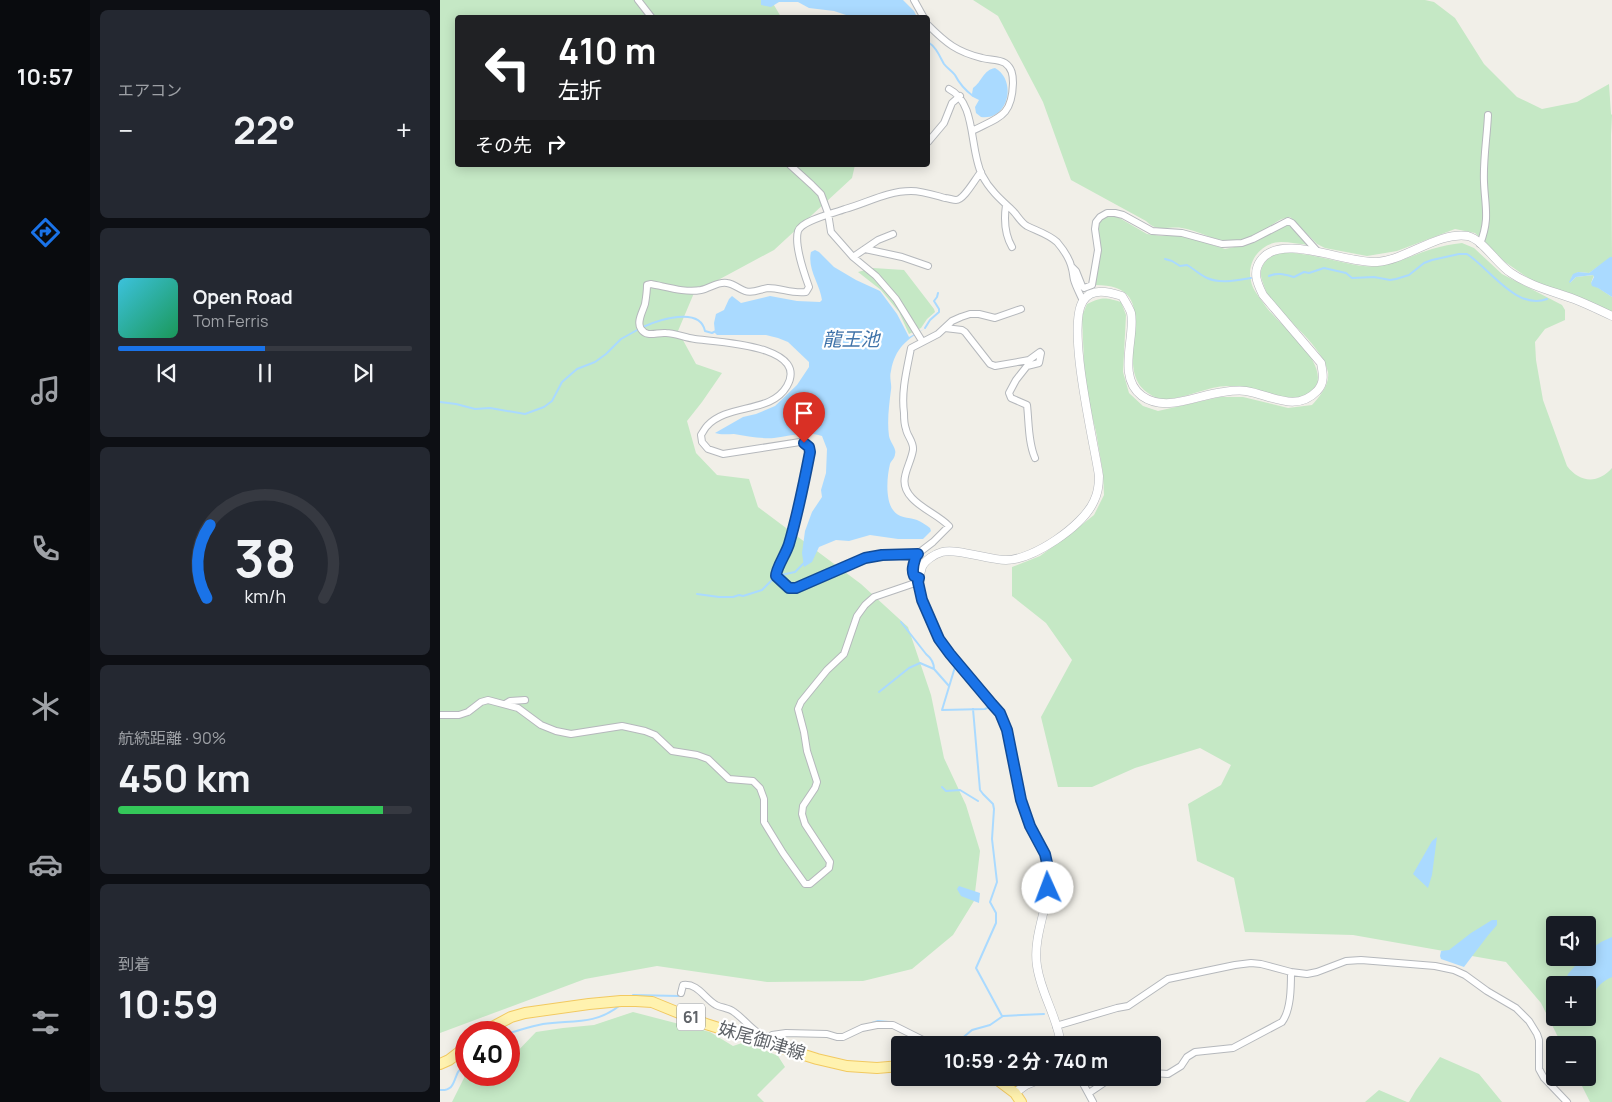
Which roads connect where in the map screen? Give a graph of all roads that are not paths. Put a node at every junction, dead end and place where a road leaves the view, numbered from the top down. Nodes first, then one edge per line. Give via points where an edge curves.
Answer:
1 (638, 0) edge
2 (915, 0) edge
3 (650, 15) edge
4 (922, 15) edge
5 (930, 27) edge
6 (949, 88) dead end
7 (960, 96) junction
8 (1488, 115) dead end
9 (972, 130) junction
10 (930, 140) edge
11 (792, 167) edge
12 (981, 172) junction
13 (1006, 205) junction
14 (828, 214) junction
15 (893, 234) dead end
16 (1480, 244) junction
17 (1012, 247) dead end
18 (865, 249) junction
19 (1318, 252) junction
20 (852, 257) junction
21 (928, 266) dead end
22 (1072, 267) junction
23 (1083, 301) junction
24 (1021, 309) dead end
25 (1612, 316) edge
26 (945, 328) junction
27 (922, 340) junction
28 (1035, 458) dead end
29 (918, 554) junction
30 (919, 580) junction
31 (525, 700) dead end
32 (504, 704) junction
33 (440, 715) edge
34 (1291, 972) junction
35 (681, 993) dead end
36 (504, 1021) edge
37 (1056, 1026) junction
38 (914, 1036) edge
39 (1059, 1036) edge
40 (767, 1040) junction
41 (455, 1055) edge
42 (440, 1064) edge
43 (891, 1066) edge
44 (1161, 1074) edge
45 (1006, 1086) edge
46 (1025, 1086) edge
47 (1085, 1086) edge
48 (1099, 1086) edge
49 (1015, 1093) junction
50 (1089, 1093) junction
51 (1021, 1102) edge
52 (1093, 1102) edge
53 (1567, 1102) edge

1 - 3 street
2 - 4 street
5 - 9 street via 948,45 1000,61 1011,70 1013,94 1009,108
6 - 7 street
7 - 9 street
7 - 10 street via 952,102 944,123
8 - 16 street via 1484,181 1486,230
9 - 12 street
11 - 14 street via 821,194
12 - 13 street via 989,188
12 - 14 street via 962,198 956,200 909,191 877,197
13 - 17 street via 1004,215
13 - 22 street via 1026,226 1056,241
14 - 20 street via 831,232
14 - 29 street via 798,232 800,258 809,287 806,292 797,294 765,288 746,292 724,282 701,290 647,285 639,326 650,334 665,332 769,350 787,361 790,378 781,394 770,401 716,419 701,435 708,449 723,454 800,442 809,447 800,506 786,554 776,572 785,585 796,588 865,558
15 - 18 street
16 - 19 street via 1468,236 1445,238 1378,262
16 - 25 street via 1508,272 1528,283
18 - 20 street
18 - 21 street via 902,256
19 - 22 street via 1288,221 1253,239 1222,244 1182,233 1152,231 1115,213 1100,217 1096,222 1098,250 1092,285 1084,288
19 - 23 street via 1289,247 1276,249 1266,253 1255,272 1256,283 1263,295 1321,363 1324,375 1320,388 1302,402 1244,391 1223,392 1176,403 1156,403 1141,396 1133,384 1129,370 1131,313 1122,296 1099,291
20 - 27 street via 887,288
22 - 23 street via 1073,279
23 - 30 street via 1078,323 1079,354 1100,476 1095,501 1076,523 1032,554 1007,560 943,552 922,565
24 - 26 street via 995,318 970,314 952,321
26 - 27 street
26 - 28 street via 965,332 995,366 1029,360 1041,353 1039,363 1027,366 1009,393 1011,398 1027,405
27 - 29 street via 910,348 906,373 903,411 913,450 904,480 912,498 949,526
29 - 30 street via 913,573
30 - 32 street via 874,597 865,605 857,616 844,654 798,709 817,782 802,814 830,862 828,868 810,884 805,884 764,822 764,799 753,781 729,779 708,759 672,751 646,731 622,726 571,734 541,725 518,708
30 - 37 street via 922,600 939,639 1000,713 1007,730 1021,800 1045,854 1049,872 1036,945 1036,964
31 - 32 street
32 - 33 street via 488,700 459,715
34 - 37 street via 1251,963 1194,973 1168,979 1128,1006
34 - 44 street via 1288,1007 1282,1022 1233,1048 1195,1052 1168,1074
34 - 53 street via 1307,974 1346,961 1361,960 1435,966 1465,975 1516,1008 1529,1021 1539,1040 1539,1069
35 - 40 street via 686,984 694,986 710,1001 734,1012
36 - 40 main road, 妹尾御津線 / 61 via 524,1013 589,1004 652,1002 706,1024
37 - 39 street
38 - 40 street via 892,1026 877,1024 837,1038 827,1034 786,1033
40 - 43 main road, 妹尾御津線 / 61 via 847,1066
41 - 42 main road
45 - 49 main road
46 - 49 street
47 - 50 street
48 - 50 street
49 - 51 main road
50 - 52 street

